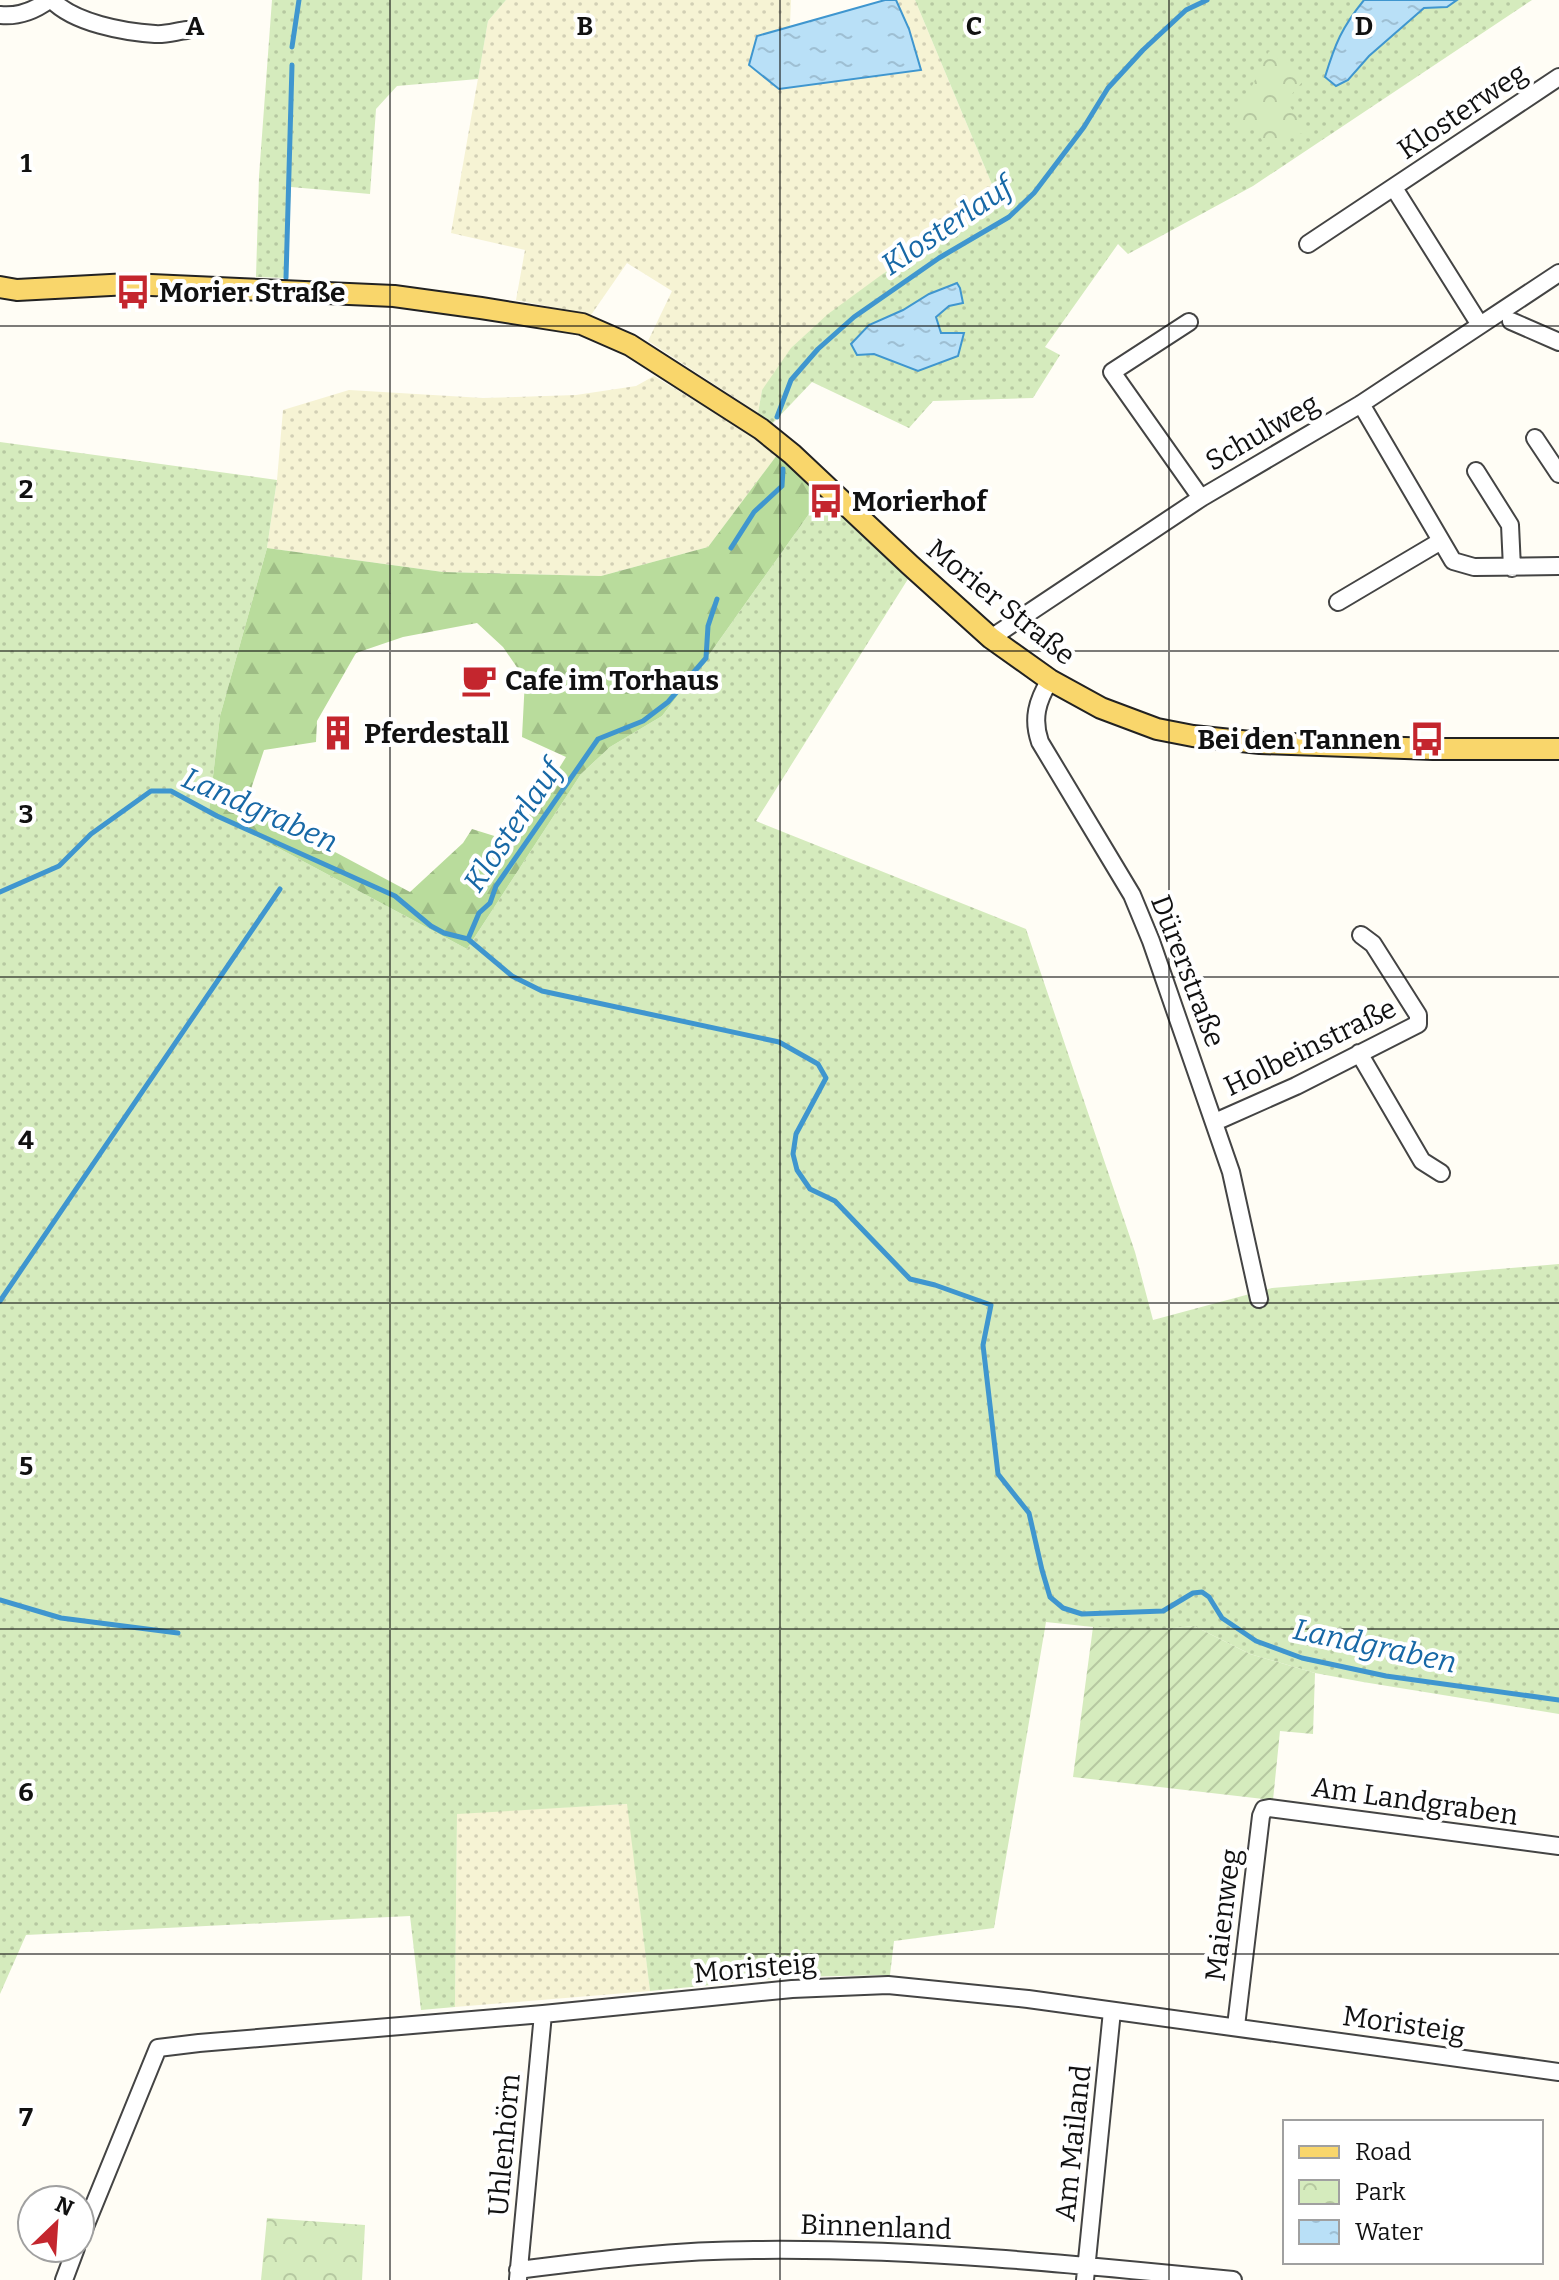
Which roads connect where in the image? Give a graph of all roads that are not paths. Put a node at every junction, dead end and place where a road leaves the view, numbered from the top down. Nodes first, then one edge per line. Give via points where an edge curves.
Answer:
1 (50, 0) edge
2 (0, 15) edge
3 (187, 30) dead end
4 (1559, 77) edge
5 (1394, 188) junction
6 (1308, 244) dead end
7 (1559, 273) edge
8 (0, 287) edge
9 (1511, 321) dead end
10 (1189, 322) dead end
11 (1480, 325) junction
12 (1559, 342) edge
13 (1361, 404) junction
14 (1535, 438) dead end
15 (1476, 471) dead end
16 (1559, 474) edge
17 (1201, 498) junction
18 (1441, 541) junction
19 (1559, 566) edge
20 (1512, 568) junction
21 (1338, 602) dead end
22 (991, 638) junction
23 (1050, 680) junction
24 (1559, 749) edge
25 (1361, 935) dead end
26 (1359, 1053) junction
27 (1215, 1122) junction
28 (1441, 1173) dead end
29 (1259, 1299) dead end
30 (1264, 1809) joint
31 (1559, 1846) edge
32 (1112, 2011) junction
33 (543, 2014) junction
34 (1236, 2026) junction
35 (1559, 2072) edge
36 (96, 2200) edge
37 (1086, 2273) edge
38 (518, 2275) edge
39 (1233, 2280) edge

1 - 2 street via 26,13
1 - 3 street via 96,23 157,34
4 - 5 street, Klosterweg
5 - 6 street, Klosterweg
5 - 11 street, Klosterweg
7 - 11 street, Schulweg
8 - 22 main road, Morier Straße via 129,284 394,296 582,324 630,345 761,429
9 - 12 street
10 - 17 street via 1112,372
11 - 13 street, Schulweg
13 - 17 street, Schulweg
13 - 18 street
14 - 16 street
15 - 20 street via 1510,525
17 - 22 street, Schulweg
18 - 20 street via 1453,561
18 - 21 street
19 - 20 street
22 - 23 main road, Morier Straße
23 - 24 main road, Morier Straße via 1128,719 1193,736 1260,743
23 - 27 street, Dürerstraße via 1035,716 1040,742 1132,895
25 - 26 street, Holbeinstraße via 1373,944 1418,1015 1418,1024
26 - 27 street, Holbeinstraße
26 - 28 street via 1422,1161
27 - 29 street, Dürerstraße
30 - 31 street, Am Landgraben
30 - 34 street, Maienweg
32 - 33 street, Moristeig via 888,1985 792,1989
32 - 34 street, Moristeig
32 - 37 street, Am Mailand
33 - 36 street, Moristeig via 158,2048
33 - 38 street, Uhlenhörn
34 - 35 street, Moristeig
37 - 38 street, Binnenland via 922,2254 754,2250 664,2253
37 - 39 street, Binnenland

